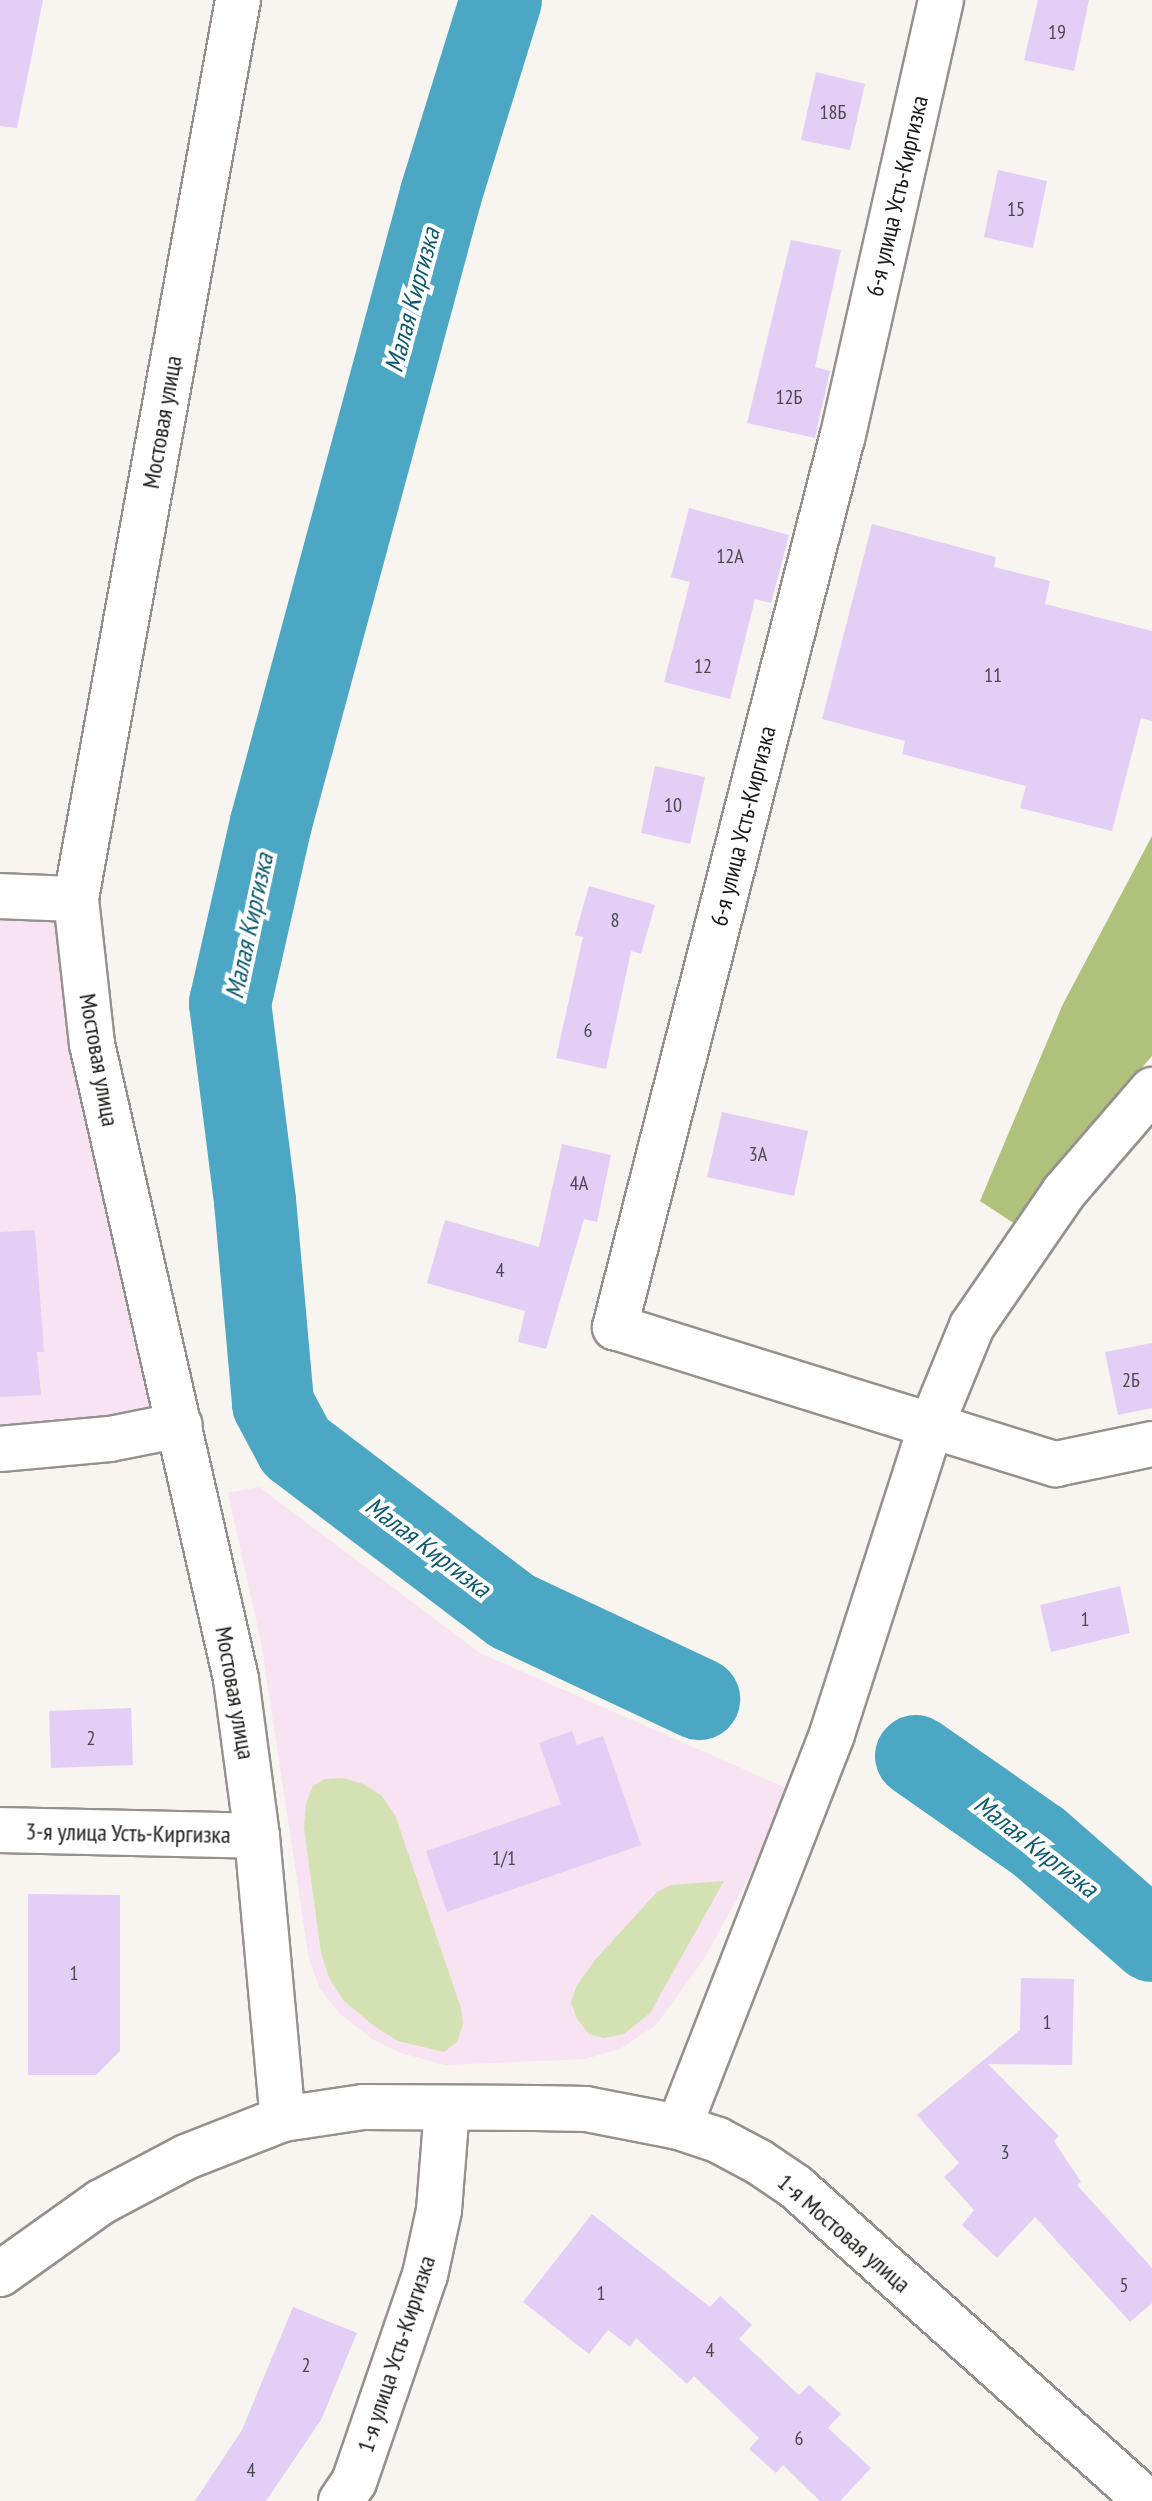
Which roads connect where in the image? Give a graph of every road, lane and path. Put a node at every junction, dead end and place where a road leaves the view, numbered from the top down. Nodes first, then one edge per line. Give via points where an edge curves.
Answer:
1 (238, 0) edge
2 (941, 0) edge
3 (0, 896) edge
4 (76, 899) junction
5 (1152, 1090) edge
6 (180, 1425) junction
7 (931, 1426) junction
8 (1152, 1444) edge
9 (0, 1449) edge
10 (0, 1830) edge
11 (257, 1836) junction
12 (447, 2108) junction
13 (283, 2119) junction
14 (679, 2127) junction
15 (0, 2274) edge
16 (357, 2495) edge
17 (1147, 2501) edge

1 - 4 street, Мостовая улица
2 - 7 street, 6-я улица Усть-Киргизка via 842,438 615,1327
3 - 4 street
4 - 6 street, Мостовая улица via 92,1044
5 - 7 street via 1064,1192 972,1326
6 - 9 street via 110,1439
6 - 11 street, Мостовая улица via 236,1679
7 - 8 street via 1056,1464
7 - 14 street via 832,1734
10 - 11 street, 3-я улица Усть-Киргизка
11 - 13 street, Мостовая улица
12 - 13 street, 1-я Мостовая улица via 363,2107
12 - 14 street, 1-я Мостовая улица via 586,2109
12 - 16 street, 1-я улица Усть-Киргизка via 439,2210 425,2275
13 - 15 street, 1-я Мостовая улица via 186,2157 101,2202
14 - 17 street, 1-я Мостовая улица via 745,2154 796,2187

